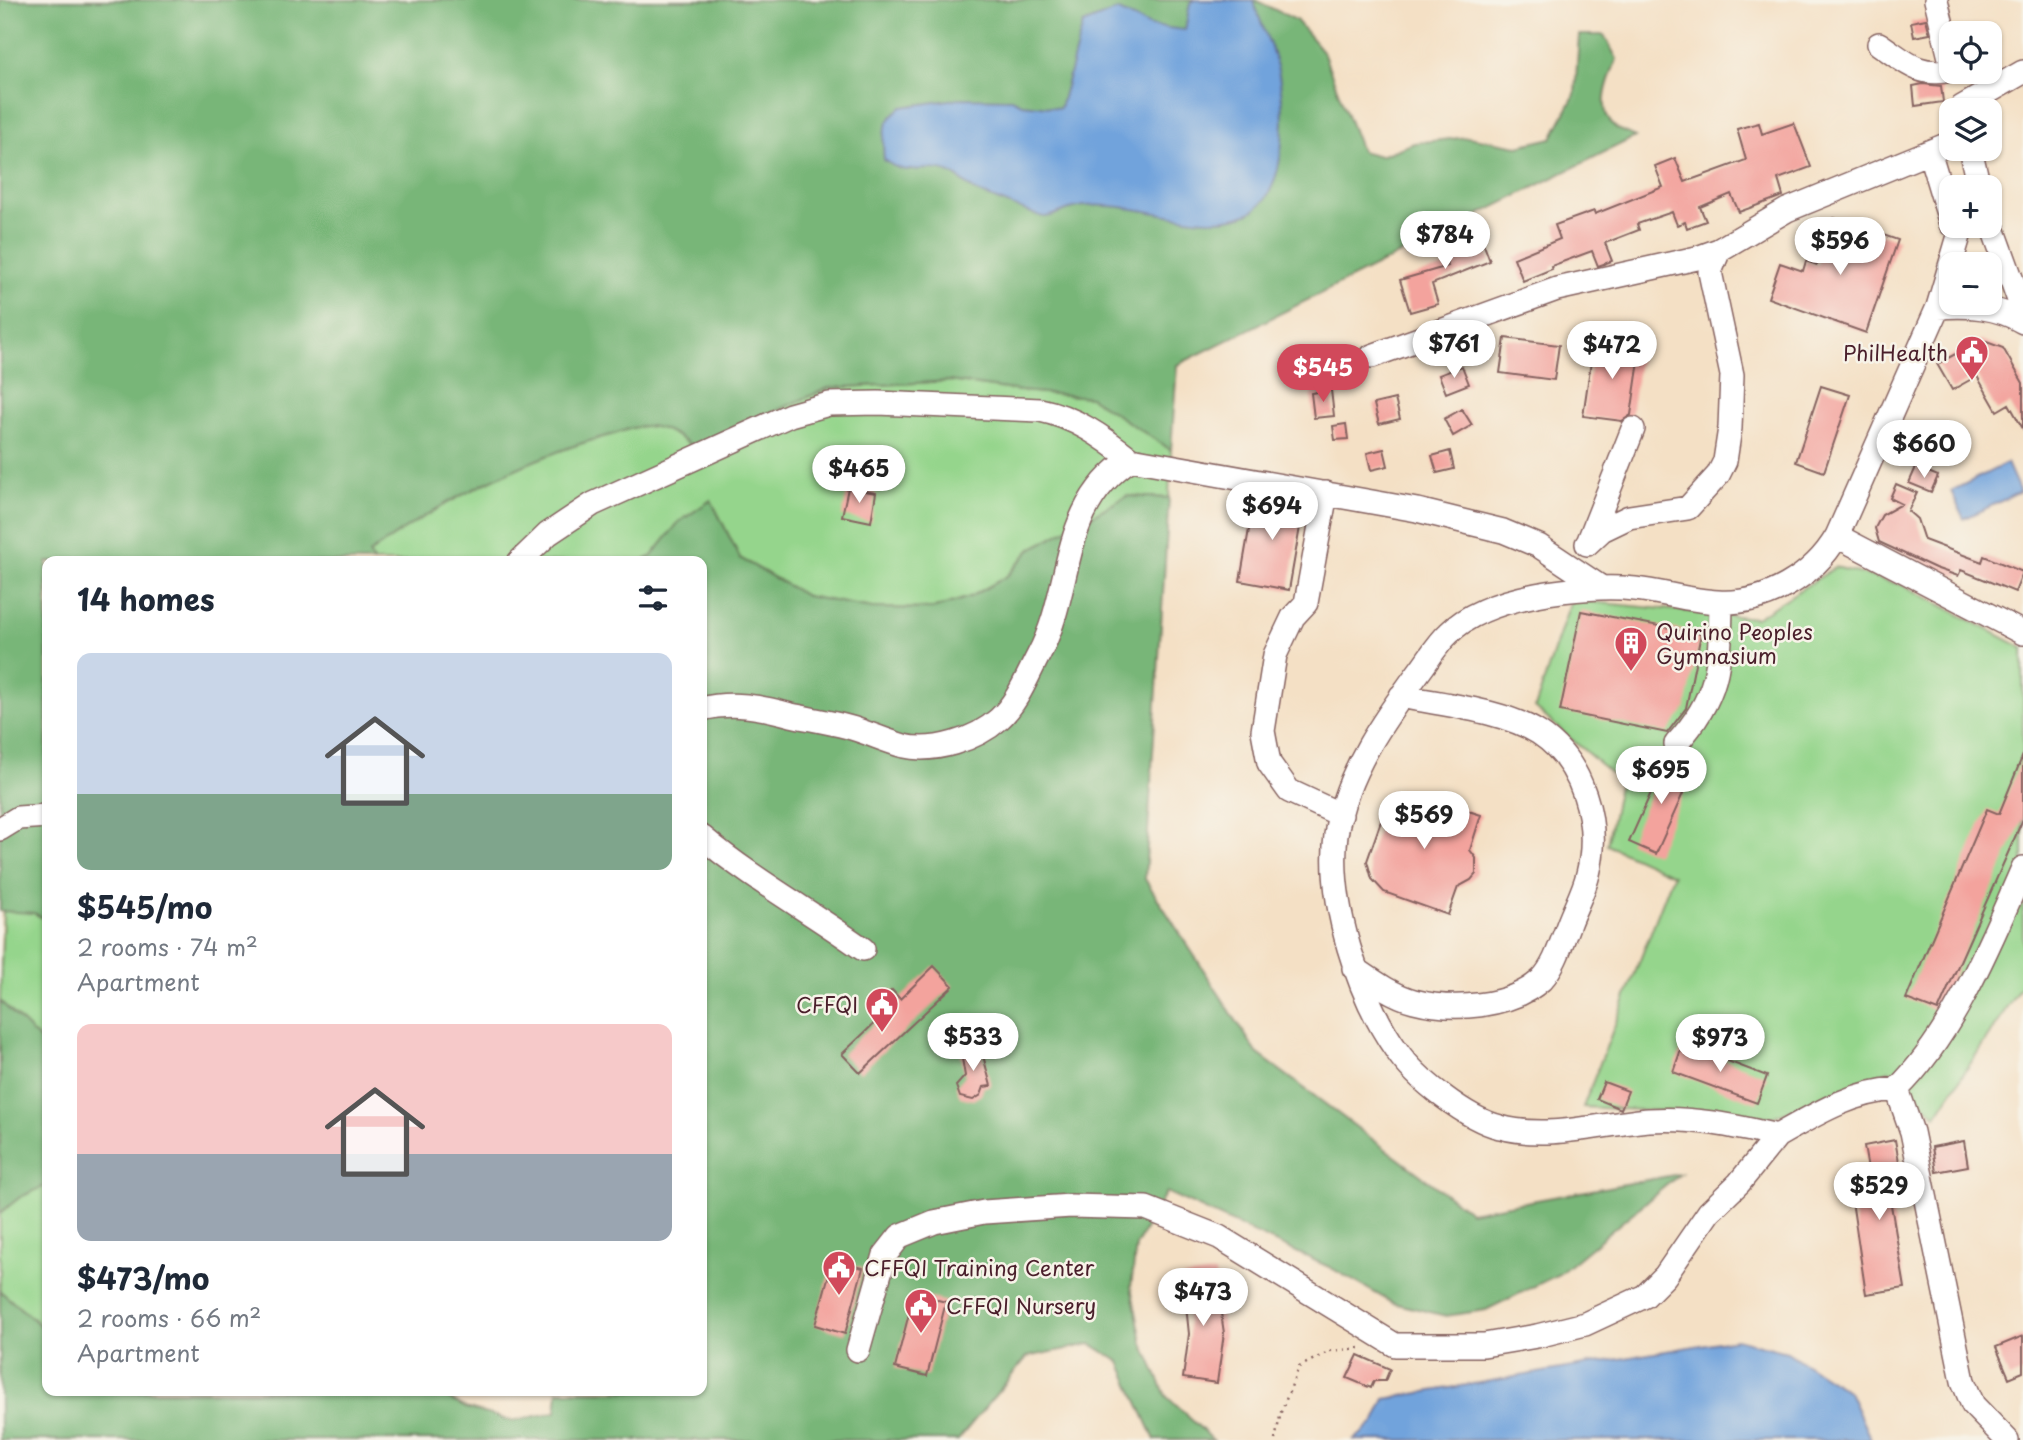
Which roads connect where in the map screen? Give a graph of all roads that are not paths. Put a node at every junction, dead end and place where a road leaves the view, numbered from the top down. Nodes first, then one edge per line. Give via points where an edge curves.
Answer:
1 (1936, 0) edge
2 (1941, 21) edge
3 (1880, 44) dead end
4 (2023, 72) edge
5 (1939, 73) edge
6 (1981, 98) edge
7 (1939, 149) edge
8 (1930, 154) junction
9 (1939, 180) edge
10 (1954, 238) edge
11 (1997, 238) edge
12 (1719, 250) junction
13 (1938, 307) junction
14 (2023, 311) edge
15 (2023, 322) edge
16 (1372, 356) dead end
17 (1633, 429) dead end
18 (1131, 459) junction
19 (1326, 493) junction
20 (1837, 536) junction
21 (1587, 544) junction
22 (525, 556) edge
23 (1578, 572) junction
24 (1602, 588) junction
25 (1721, 603) junction
26 (2023, 633) edge
27 (1401, 696) junction
28 (707, 708) edge
29 (1676, 744) dead end
30 (1341, 815) junction
31 (42, 816) edge
32 (0, 829) edge
33 (707, 841) edge
34 (2023, 868) edge
35 (863, 949) dead end
36 (1354, 968) junction
37 (1897, 1089) junction
38 (1777, 1136) junction
39 (858, 1350) dead end
40 (2007, 1440) edge

1 - 2 street
3 - 5 street via 1915,69
4 - 6 street
7 - 8 street
8 - 9 street
8 - 12 street via 1787,210
10 - 13 street
11 - 14 street
12 - 16 street via 1557,289
12 - 21 street via 1710,272 1732,375 1725,461 1688,508 1629,517 1602,530
13 - 15 street via 1988,308
13 - 20 street
17 - 21 street
18 - 19 street
18 - 22 street via 1079,422 1040,410 829,404 790,415 624,488 548,534
18 - 28 street via 1098,485 1083,513 1042,650 1016,698 999,719 975,735 927,747 906,746 760,707 727,704
19 - 23 street via 1503,531 1538,546
19 - 30 street via 1306,603 1293,617 1275,655 1263,731 1269,763 1289,791
20 - 25 street via 1817,563 1767,596
20 - 26 street
21 - 23 street
23 - 24 street
24 - 25 street
24 - 27 street via 1520,599 1484,609 1450,632
25 - 29 street via 1720,666 1706,704
27 - 30 street via 1376,733
27 - 36 street via 1488,713 1538,732 1569,760 1588,801 1589,873 1559,950 1541,979 1507,999 1445,1006 1413,1001
30 - 36 street via 1335,857 1337,889
31 - 32 street via 19,818
33 - 35 street
34 - 37 street via 1932,1051
36 - 38 street via 1397,1051 1419,1075 1461,1109 1500,1127 1590,1128 1691,1119
37 - 38 street via 1834,1104
37 - 40 street via 1912,1132 1964,1381 1973,1405
38 - 39 street via 1709,1212 1665,1276 1645,1296 1585,1324 1537,1336 1484,1345 1395,1345 1219,1237 1146,1208 1071,1206 984,1212 934,1222 900,1236 885,1255

